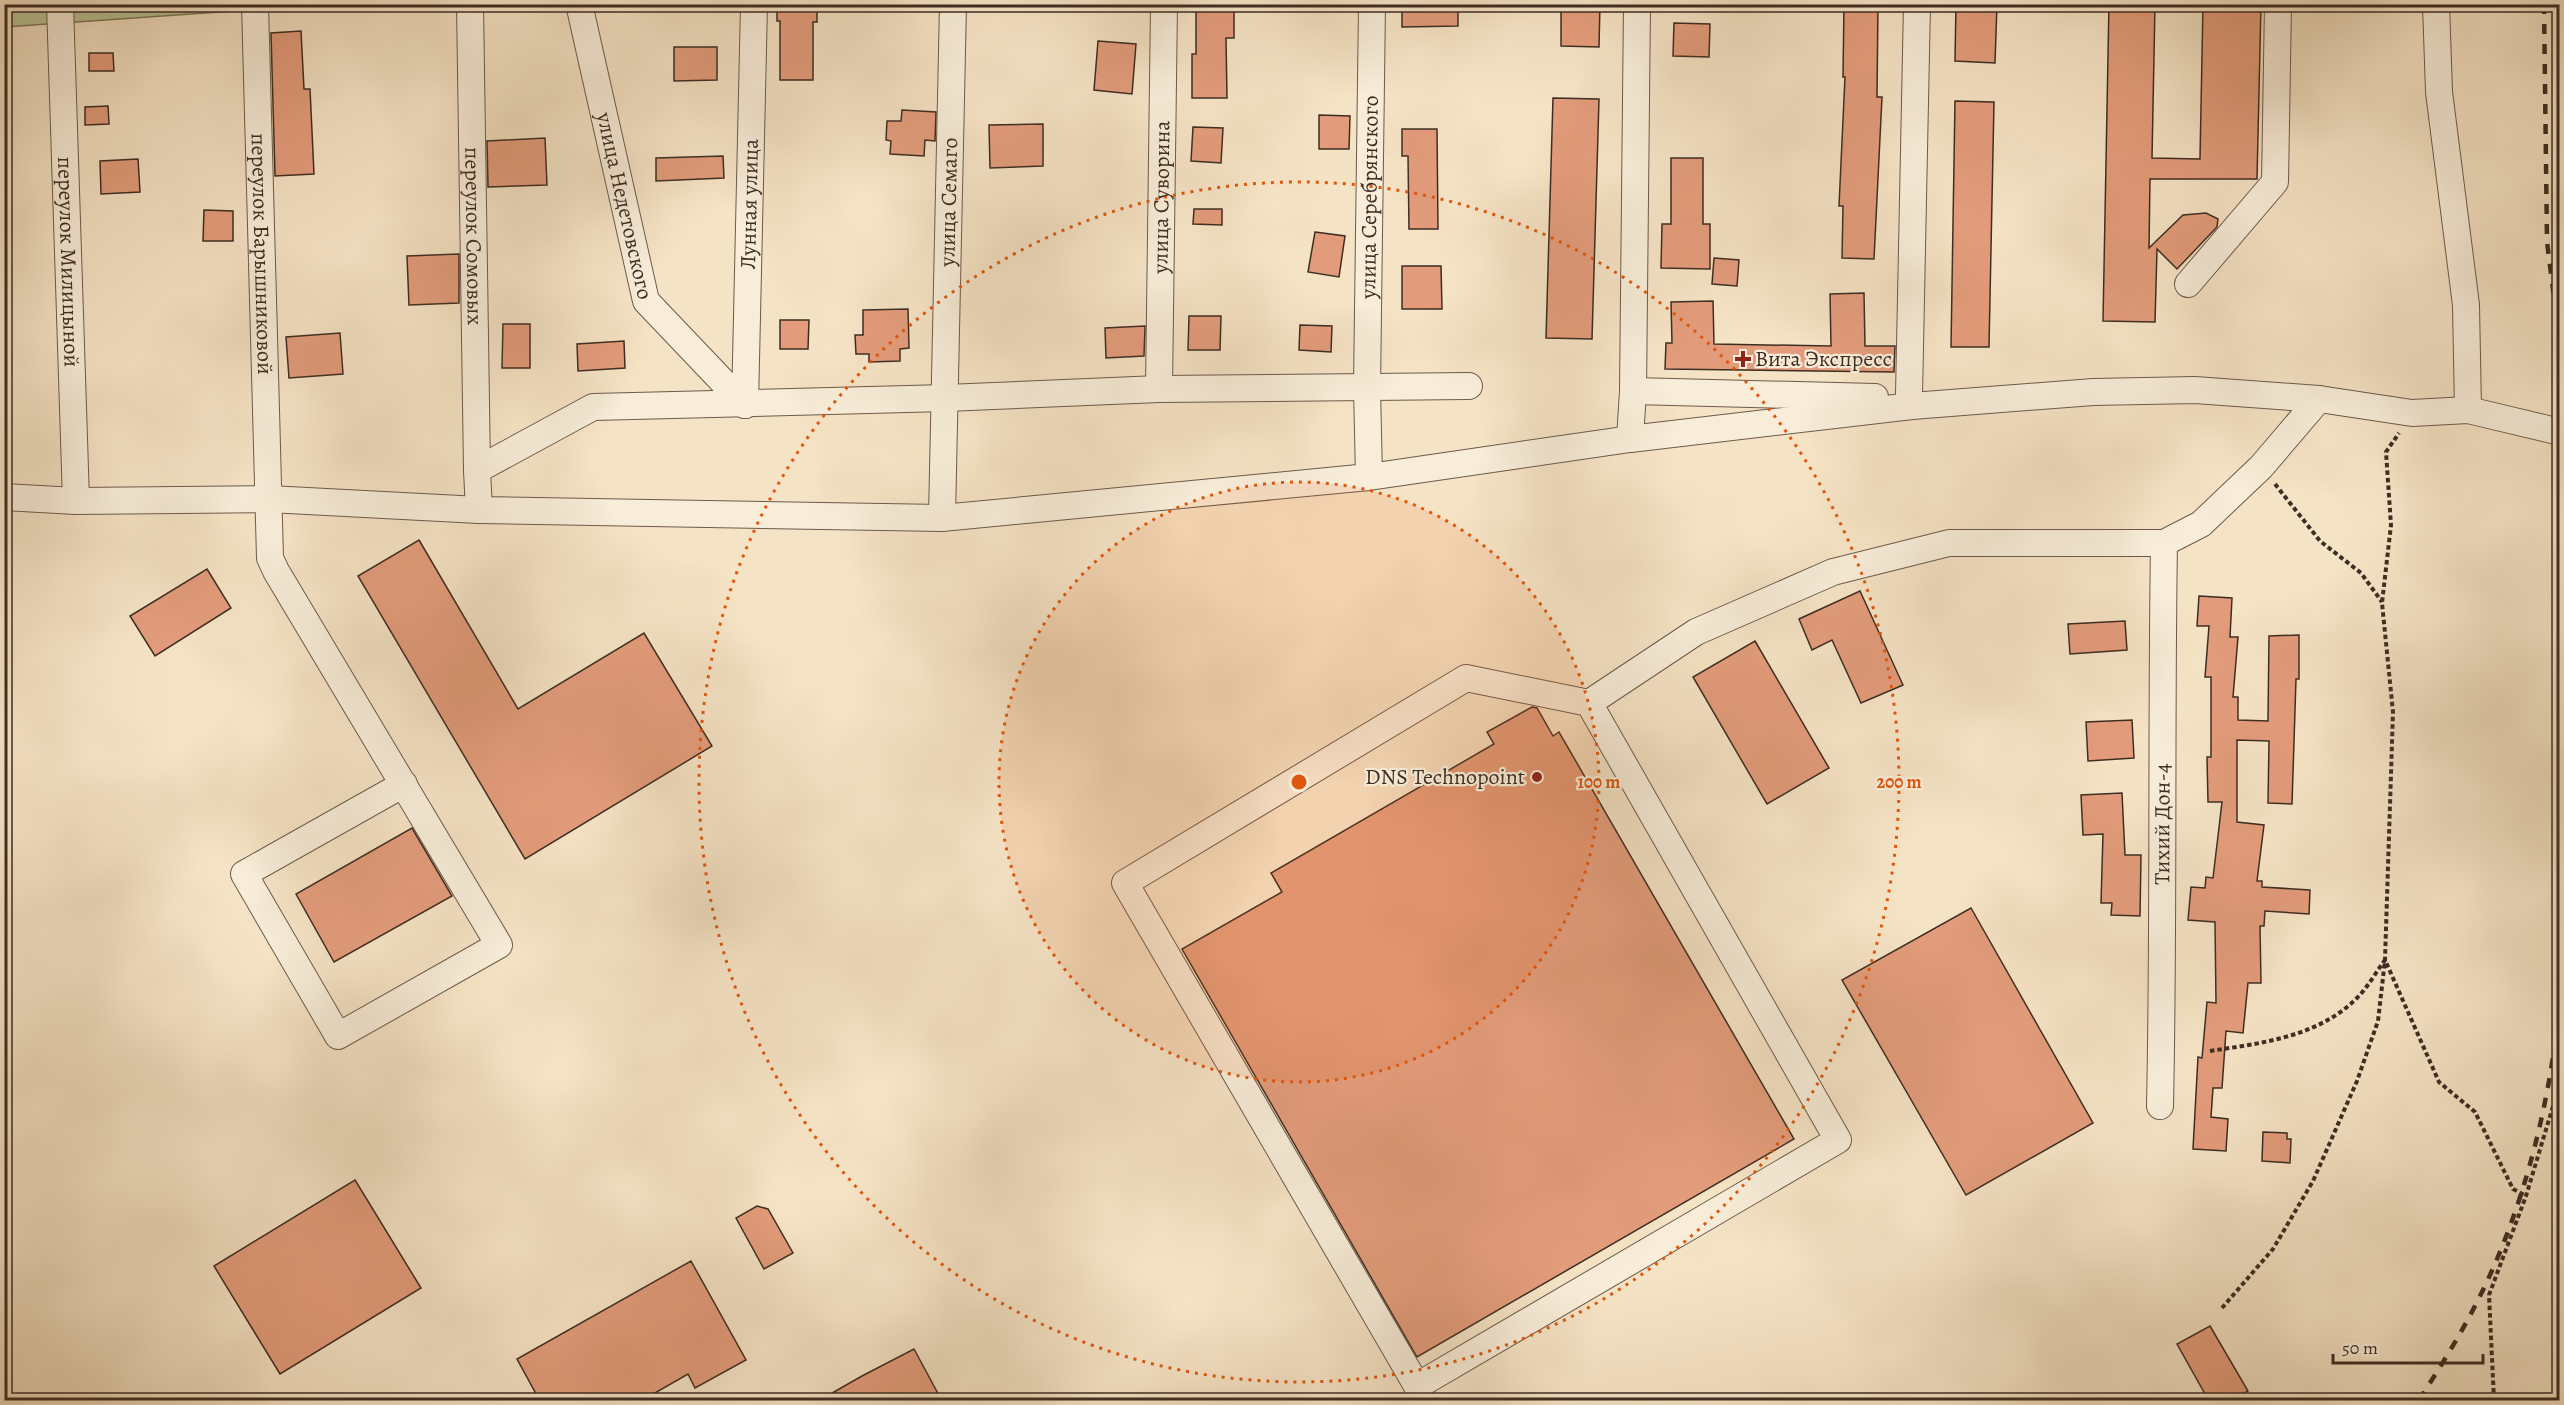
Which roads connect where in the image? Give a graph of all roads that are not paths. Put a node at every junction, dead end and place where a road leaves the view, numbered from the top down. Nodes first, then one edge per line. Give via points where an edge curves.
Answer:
1 (470, 4) edge
2 (579, 4) edge
3 (754, 4) edge
4 (953, 4) edge
5 (1164, 4) edge
6 (1372, 4) edge
7 (1637, 4) edge
8 (1917, 4) edge
9 (2278, 4) edge
10 (2436, 4) edge
11 (255, 7) edge
12 (61, 13) edge
13 (2188, 284) dead end
14 (1469, 386) dead end
15 (1366, 387) junction
16 (1160, 389) junction
17 (1633, 391) junction
18 (1879, 397) dead end
19 (946, 398) junction
20 (2319, 399) junction
21 (745, 405) junction
22 (1912, 406) junction
23 (2468, 410) junction
24 (2559, 432) edge
25 (1630, 438) junction
26 (477, 470) junction
27 (1369, 477) junction
28 (4, 497) edge
29 (269, 499) junction
30 (76, 501) junction
31 (479, 510) junction
32 (942, 518) junction
33 (2164, 543) junction
34 (1588, 703) junction
35 (404, 784) junction
36 (2160, 1106) dead end

1 - 26 street, переулок Сомовых
2 - 21 street, улица Недетовского via 646,301
3 - 21 street, Лунная улица
4 - 19 street, улица Семаго
5 - 16 street, улица Суворина
6 - 15 street, улица Серебрянского
7 - 17 street
8 - 22 street via 1909,395
9 - 13 street via 2275,182
10 - 23 street via 2439,92 2466,305
11 - 29 street, переулок Барышниковой
12 - 30 street, переулок Милицыной
14 - 15 street
15 - 16 street
15 - 27 street, улица Серебрянского
16 - 19 street
17 - 18 street
17 - 25 street
19 - 21 street
19 - 32 street, улица Семаго
20 - 22 street via 2093,385
20 - 23 street via 2412,413
20 - 33 street via 2261,467 2201,524
21 - 26 street via 593,407
22 - 25 street
23 - 24 street
25 - 27 street
26 - 31 street, переулок Сомовых
27 - 32 street
28 - 30 street
29 - 30 street
29 - 31 street
29 - 35 street, переулок Барышниковой via 270,558 276,571
31 - 32 street
33 - 34 street via 1949,543 1833,572 1696,632
33 - 36 street, Тихий Дон-4
34 - 34 street via 1838,1140 1417,1386 1125,883 1466,678
35 - 35 street, переулок Барышниковой via 499,945 338,1036 244,874

